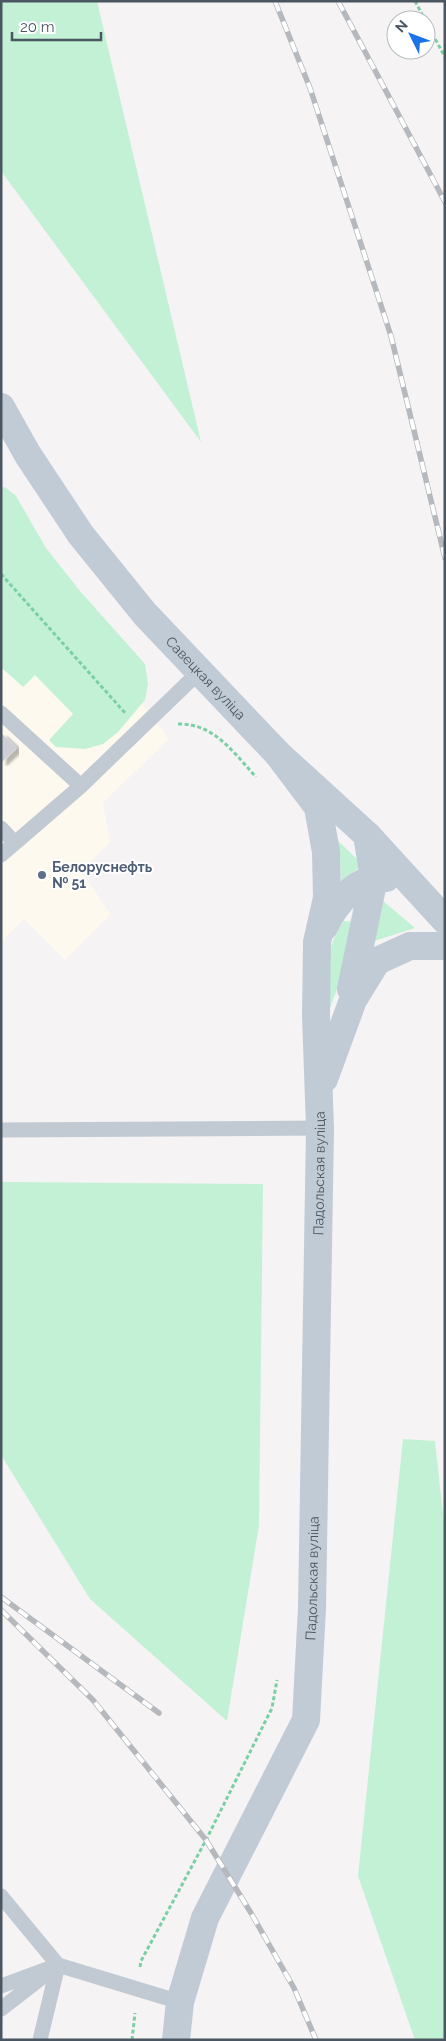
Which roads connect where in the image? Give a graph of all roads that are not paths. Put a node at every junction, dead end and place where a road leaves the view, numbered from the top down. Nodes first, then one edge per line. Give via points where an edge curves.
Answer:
1 (1, 407) edge
2 (200, 671) junction
3 (1, 713) edge
4 (278, 754) junction
5 (82, 786) junction
6 (1, 828) edge
7 (367, 835) junction
8 (15, 843) junction
9 (1, 855) edge
10 (374, 878) junction
11 (425, 898) junction
12 (445, 920) edge
13 (317, 942) junction
14 (445, 946) edge
15 (342, 1030) junction
16 (320, 1090) junction
17 (320, 1128) junction
18 (1, 1130) edge
19 (1, 1896) edge
20 (58, 1965) junction
21 (1, 1986) edge
22 (180, 2002) junction
23 (1, 2008) edge
24 (40, 2040) edge
25 (176, 2040) edge

1 - 2 main road, Савецкая вуліца via 28,455 81,535 145,614
2 - 4 main road, Савецкая вуліца
2 - 5 lane
3 - 5 lane
4 - 7 main road, Савецкая вуліца
4 - 13 main road, Падольская вуліца via 318,807 326,852 327,898
5 - 8 lane
6 - 8 lane
7 - 10 main road
7 - 11 main road, Савецкая вуліца
8 - 9 lane
10 - 11 main road via 396,879
10 - 13 main road via 351,889 331,914
10 - 15 main road
11 - 12 main road, Савецкая вуліца
13 - 16 main road, Падольская вуліца
14 - 15 main road, Падольская вуліца via 410,946 377,961 353,1000
15 - 16 main road, Падольская вуліца
16 - 17 main road, Падольская вуліца
17 - 18 lane
17 - 22 main road, Падольская вуліца via 312,1608 306,1720 205,1918
19 - 20 lane
20 - 21 lane
20 - 22 lane
20 - 23 lane
20 - 24 lane
22 - 25 main road, Падольская вуліца

